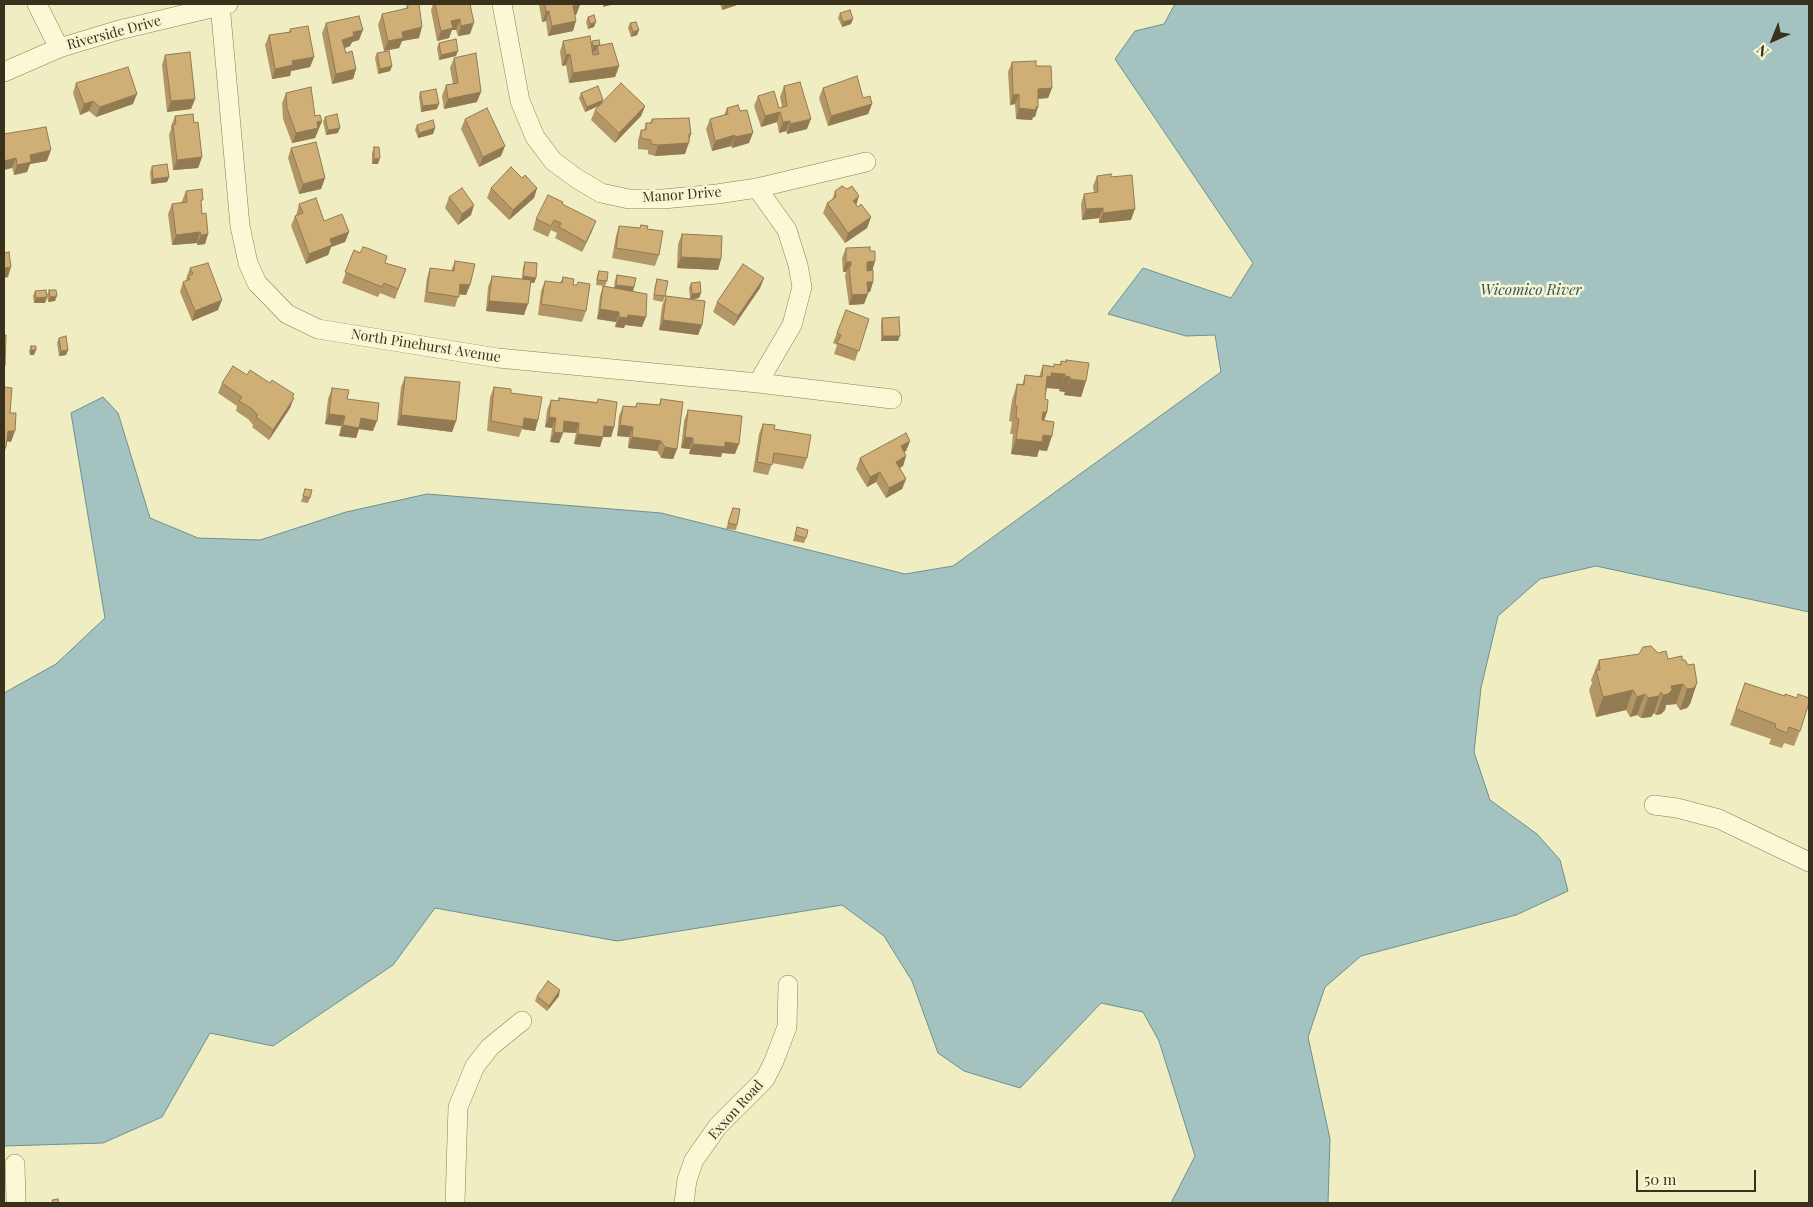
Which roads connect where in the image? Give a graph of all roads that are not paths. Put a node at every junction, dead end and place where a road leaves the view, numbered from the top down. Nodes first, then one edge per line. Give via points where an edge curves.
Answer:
1 (37, 4) edge
2 (219, 4) edge
3 (502, 4) edge
4 (59, 48) junction
5 (4, 72) edge
6 (866, 162) dead end
7 (757, 188) junction
8 (758, 383) junction
9 (892, 400) dead end
10 (1654, 805) dead end
11 (1809, 862) edge
12 (788, 986) dead end
13 (522, 1021) dead end
14 (15, 1164) dead end
15 (16, 1203) edge
16 (455, 1203) edge
17 (684, 1203) edge

1 - 4 street
2 - 4 street, Riverside Drive
2 - 8 street, North Pinehurst Avenue via 240,226 248,263 257,283 287,314 318,329 498,358
3 - 7 street, Manor Drive via 520,101 535,137 553,161 576,178 600,193 630,199 663,199
4 - 5 street, Riverside Drive
6 - 7 street, Manor Drive
7 - 8 street via 787,230 802,287 792,325
8 - 9 street, North Pinehurst Avenue
10 - 11 street via 1719,819
12 - 17 street, Exxon Road via 786,1028 774,1061 765,1079 718,1126 694,1160
13 - 16 street via 490,1047 475,1066 458,1107
14 - 15 street

